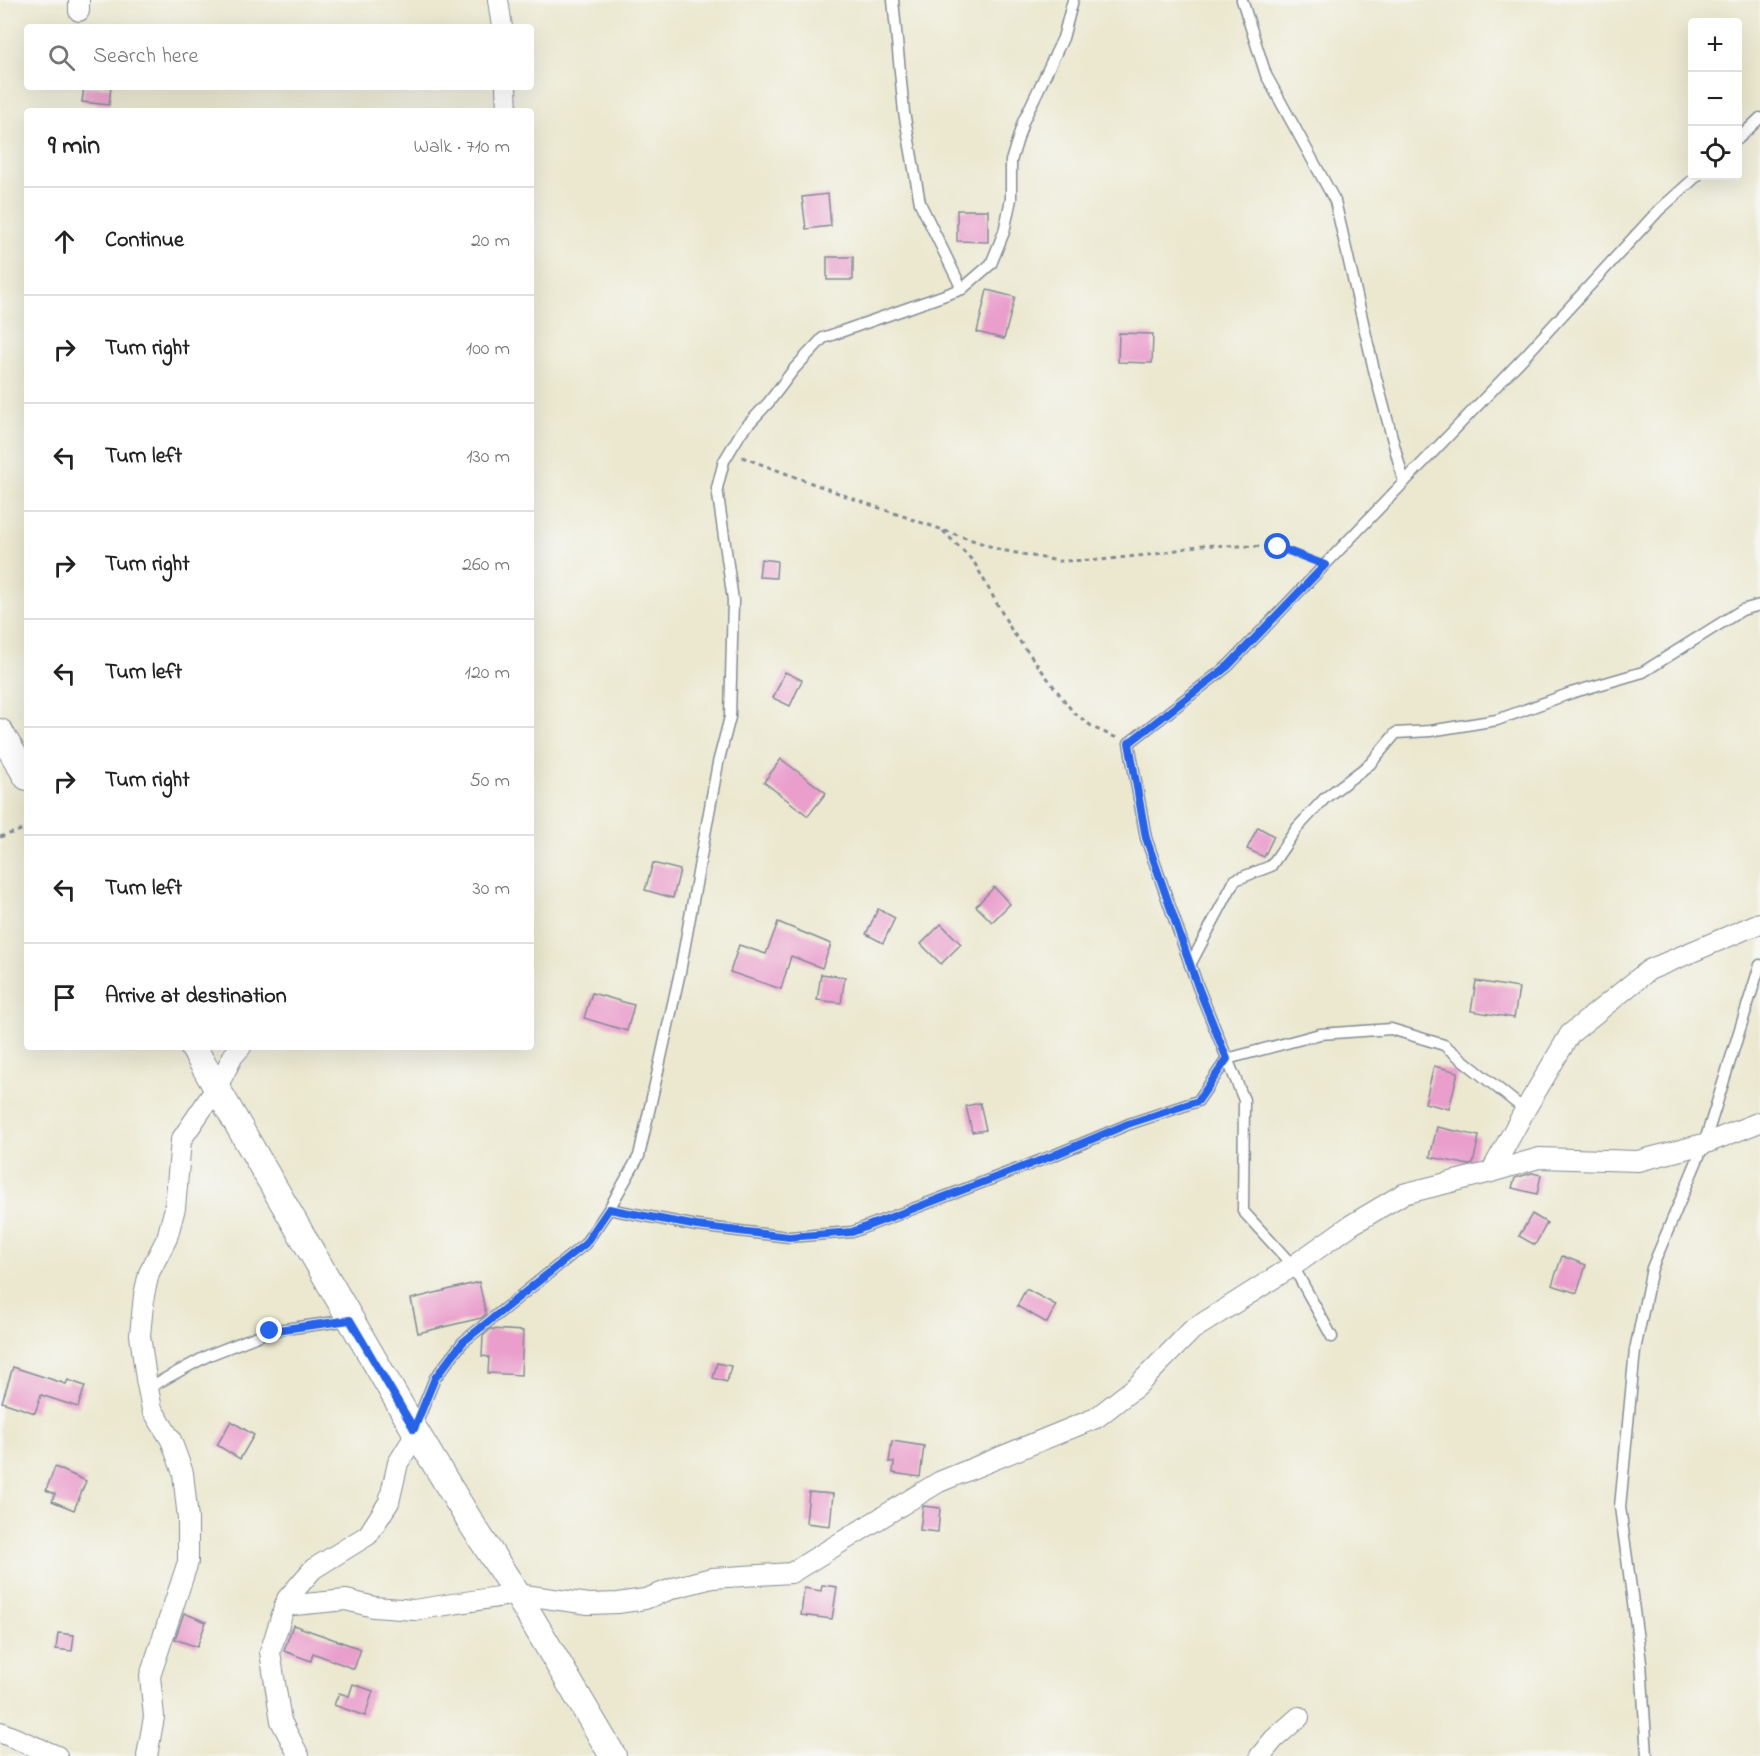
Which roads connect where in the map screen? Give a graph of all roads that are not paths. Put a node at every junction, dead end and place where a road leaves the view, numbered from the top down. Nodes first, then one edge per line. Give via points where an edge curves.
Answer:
1 (498, 0) edge
2 (893, 0) edge
3 (1073, 0) edge
4 (1242, 0) edge
5 (502, 24) edge
6 (506, 90) edge
7 (507, 108) edge
8 (1760, 118) edge
9 (1742, 134) edge
10 (1693, 180) edge
11 (962, 289) junction
12 (1404, 482) junction
13 (1760, 605) edge
14 (0, 732) edge
15 (24, 772) edge
16 (1760, 923) edge
17 (1190, 965) junction
18 (1760, 965) edge
19 (195, 1050) edge
20 (239, 1050) edge
21 (1227, 1059) junction
22 (217, 1087) junction
23 (1525, 1110) junction
24 (1760, 1122) edge
25 (1704, 1144) junction
26 (1491, 1172) junction
27 (609, 1209) junction
28 (1293, 1266) junction
29 (350, 1320) junction
30 (1332, 1337) dead end
31 (147, 1388) junction
32 (414, 1429) junction
33 (517, 1594) junction
34 (284, 1606) junction
35 (1299, 1717) dead end
36 (0, 1732) edge
37 (57, 1756) edge
38 (147, 1756) edge
39 (299, 1756) edge
40 (613, 1756) edge
41 (1260, 1756) edge
42 (1647, 1756) edge

1 - 5 street
2 - 11 lane via 904,112 920,202
3 - 11 lane via 1063,38 1023,122 1011,161 1011,199 1004,232 991,264
4 - 12 lane via 1266,75 1335,201
6 - 7 street
8 - 9 lane
10 - 12 lane via 1658,211
11 - 27 lane via 823,338 742,431 724,461 717,488 733,600 730,717 718,763 681,972 639,1156
12 - 17 lane via 1228,666 1129,743 1146,838
13 - 17 lane via 1742,610 1643,672 1497,720 1396,733 1370,764 1325,798 1271,866 1235,880
14 - 15 street
16 - 23 street via 1649,970 1570,1034
17 - 21 lane
18 - 25 lane
19 - 22 street
20 - 22 street
21 - 23 lane via 1320,1034 1392,1029 1444,1045
21 - 27 lane via 1198,1101 1128,1124 852,1232 789,1237 697,1226
21 - 28 lane via 1244,1100 1243,1211
22 - 29 street
22 - 31 street via 181,1140 175,1208 167,1238 149,1273 140,1335
23 - 26 street
24 - 25 street
25 - 26 street via 1638,1161 1539,1158
25 - 42 lane via 1652,1268 1635,1350 1620,1507 1641,1662
26 - 28 street via 1402,1194
27 - 32 lane via 585,1244 463,1342 435,1378
28 - 30 lane
28 - 33 street via 1192,1330 1137,1386 1096,1418 939,1482 791,1574 712,1578 645,1599 618,1603 589,1604
29 - 31 lane via 270,1331 209,1355
29 - 32 street
31 - 38 street via 152,1408 171,1440 183,1473 188,1562 150,1677 154,1717
32 - 33 street
32 - 34 street via 398,1463 389,1502 368,1535 313,1569
33 - 34 street via 414,1610 346,1600
33 - 40 street
34 - 39 street via 270,1652 281,1720
35 - 41 street
36 - 37 street

